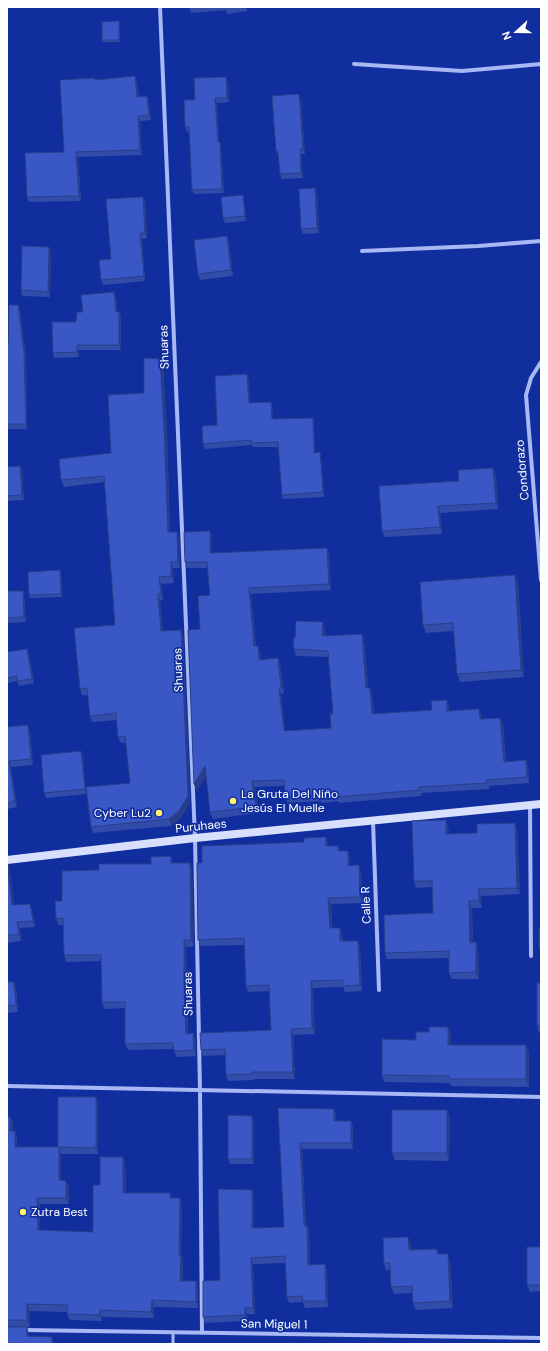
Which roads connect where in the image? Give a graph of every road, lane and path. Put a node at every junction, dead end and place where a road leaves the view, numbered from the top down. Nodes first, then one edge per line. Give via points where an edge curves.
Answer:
1 (160, 7) edge
2 (354, 64) dead end
3 (541, 64) edge
4 (541, 241) edge
5 (362, 250) dead end
6 (541, 362) edge
7 (541, 580) edge
8 (541, 804) edge
9 (530, 805) junction
10 (373, 820) junction
11 (195, 838) junction
12 (7, 860) edge
13 (531, 956) dead end
14 (379, 990) dead end
15 (7, 1086) edge
16 (200, 1090) junction
17 (541, 1097) edge
18 (15, 1330) edge
19 (173, 1333) junction
20 (202, 1333) junction
21 (541, 1338) edge
22 (173, 1344) edge

1 - 11 street, Shuaras
2 - 3 street via 462,71
4 - 5 street
6 - 7 street, Condorazo via 531,378 526,395
8 - 9 street, Puruhaes
9 - 10 street, Puruhaes
9 - 13 street
10 - 11 street, Puruhaes
10 - 14 street, Calle R
11 - 12 street, Puruhaes
11 - 16 street, Shuaras
15 - 16 street
16 - 17 street
16 - 20 street, Shuaras
18 - 19 street, San Miguel 1
19 - 20 street, San Miguel 1
19 - 22 lane
20 - 21 street, San Miguel 1

